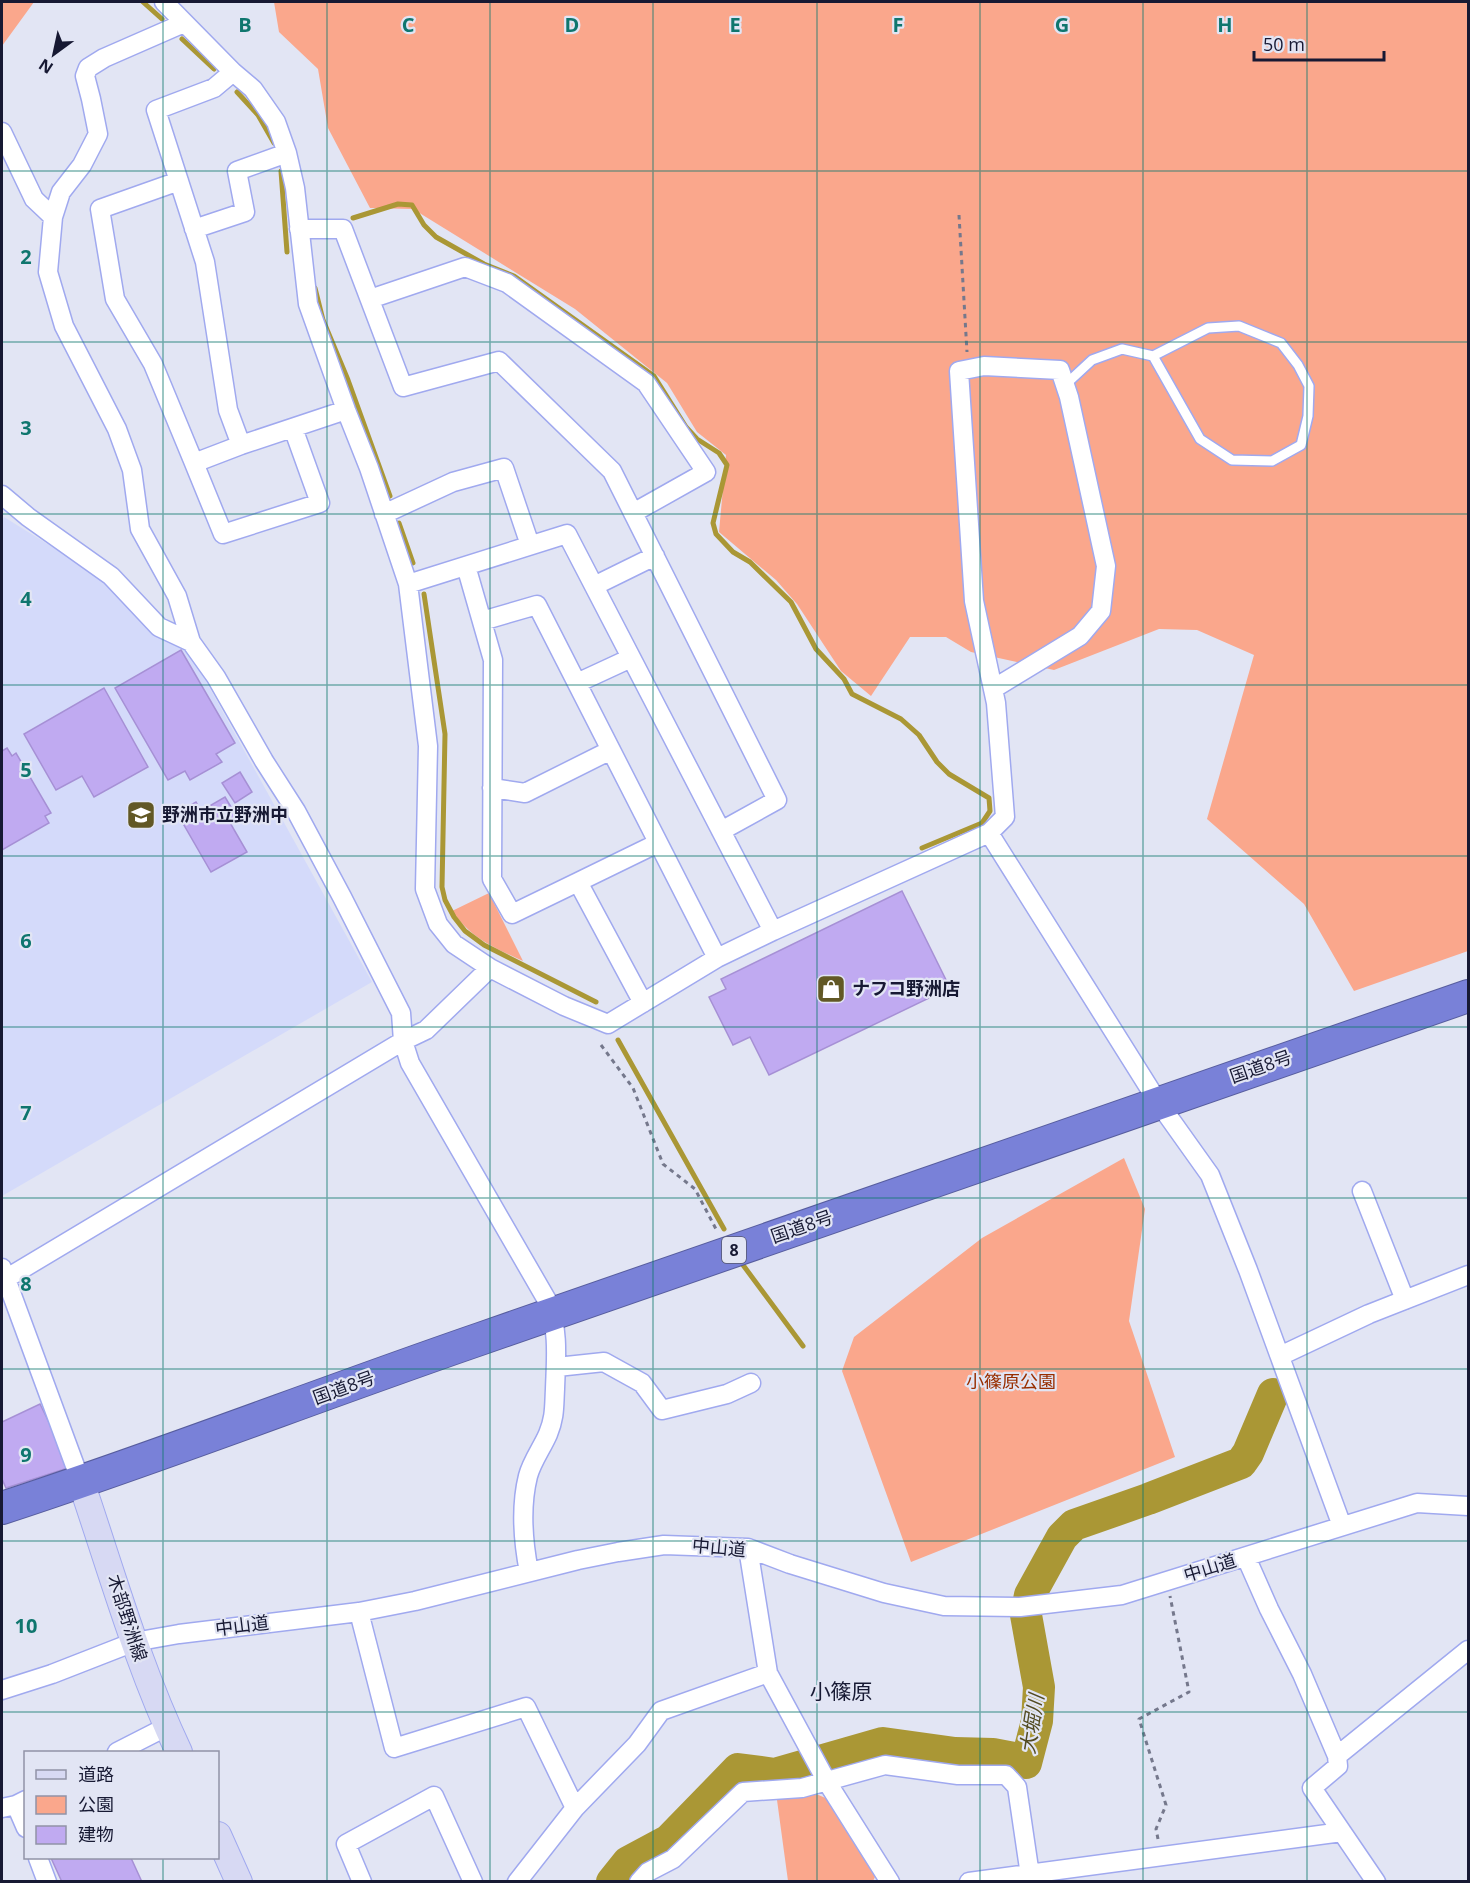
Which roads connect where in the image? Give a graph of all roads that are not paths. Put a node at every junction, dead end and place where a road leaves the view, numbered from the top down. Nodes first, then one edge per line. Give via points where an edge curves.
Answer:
1 (164, 2) edge
2 (184, 23) junction
3 (233, 72) junction
4 (2, 132) edge
5 (287, 153) junction
6 (179, 181) junction
7 (53, 217) junction
8 (194, 229) junction
9 (299, 229) junction
10 (370, 298) junction
11 (1153, 356) junction
12 (1065, 386) junction
13 (346, 410) junction
14 (293, 428) junction
15 (240, 445) junction
16 (194, 463) junction
17 (2, 495) edge
18 (633, 513) junction
19 (384, 514) junction
20 (530, 545) junction
21 (655, 556) junction
22 (466, 566) junction
23 (408, 584) junction
24 (594, 586) junction
25 (482, 621) junction
26 (191, 642) junction
27 (632, 658) junction
28 (577, 683) junction
29 (993, 689) junction
30 (611, 750) junction
31 (492, 788) junction
32 (721, 831) junction
33 (989, 833) junction
34 (658, 843) junction
35 (578, 882) junction
36 (773, 931) junction
37 (717, 958) junction
38 (490, 968) junction
39 (1468, 996) edge
40 (643, 1003) junction
41 (403, 1041) junction
42 (1158, 1102) junction
43 (1362, 1191) dead end
44 (1468, 1275) edge
45 (3, 1276) edge
46 (1405, 1300) junction
47 (552, 1314) junction
48 (1280, 1356) junction
49 (557, 1367) junction
50 (751, 1383) dead end
51 (81, 1482) junction
52 (1468, 1506) edge
53 (2, 1508) edge
54 (1342, 1526) junction
55 (748, 1548) junction
56 (1246, 1557) junction
57 (529, 1572) junction
58 (359, 1612) junction
59 (134, 1642) junction
60 (1468, 1650) edge
61 (768, 1673) junction
62 (2, 1690) edge
63 (166, 1727) junction
64 (119, 1751) edge
65 (178, 1751) edge
66 (1337, 1756) junction
67 (825, 1777) junction
68 (14, 1804) edge
69 (576, 1808) junction
70 (24, 1824) edge
71 (1342, 1832) junction
72 (219, 1837) edge
73 (39, 1859) edge
74 (1031, 1878) edge
75 (47, 1881) edge
76 (239, 1881) edge
77 (362, 1881) edge
78 (473, 1881) edge
79 (517, 1881) edge
80 (639, 1881) edge
81 (890, 1881) edge
82 (969, 1881) edge
83 (1376, 1881) edge

1 - 2 street
2 - 3 street
2 - 7 street via 88,68 85,76 98,134 82,165 61,192
3 - 5 street via 253,89 276,122
3 - 6 street via 213,88 156,110
4 - 7 street via 34,199
5 - 8 street via 237,171 245,212
5 - 9 street
6 - 8 street
6 - 16 street via 100,209 115,298 153,364
7 - 26 street via 48,273 64,326 117,429 132,470 140,529 177,596
8 - 15 street via 204,262 228,410
9 - 10 street via 343,229
9 - 13 street via 308,304
10 - 18 street via 404,387 499,361 612,471
10 - 18 street via 465,267 507,283 646,383 706,472
11 - 11 lane via 1200,439 1232,460 1272,461 1301,445 1308,416 1309,386 1281,343 1239,326 1208,327
11 - 12 lane via 1122,349 1092,360
12 - 29 street via 1106,566 1101,611 1080,636
12 - 29 street via 1060,370 984,366 959,371 974,601
13 - 14 street
13 - 19 street
14 - 15 street
14 - 16 street via 320,503 223,534
15 - 16 street
17 - 26 street via 111,576 159,627
18 - 21 street
19 - 20 street via 453,482 504,468
19 - 23 street
20 - 22 street
20 - 24 street via 567,534
21 - 24 street
21 - 32 street via 777,800
22 - 23 street
22 - 25 street
23 - 38 street via 428,746 425,889 438,924 454,944
24 - 27 street
25 - 28 street via 537,605
25 - 31 street via 493,660
26 - 41 street via 296,811 342,897 401,1013
27 - 28 street
27 - 32 street
28 - 30 street
29 - 33 street via 1005,817
30 - 31 street via 525,793
30 - 34 street
31 - 35 street via 492,879 512,914
32 - 36 street
33 - 36 street
33 - 42 street
34 - 35 street
34 - 37 street
35 - 40 street
36 - 37 street
37 - 40 street
38 - 40 street via 608,1024
38 - 41 street via 426,1030
39 - 42 highway, 国道8号 / 8
41 - 45 street
41 - 47 street via 410,1063
42 - 47 highway, 国道8号 / 8
42 - 48 street via 1210,1175
43 - 46 street
44 - 46 street
45 - 51 street
46 - 48 street
47 - 49 street
47 - 51 highway, 国道8号 / 8
48 - 54 street
49 - 50 street via 604,1362 642,1383 662,1410 727,1394
49 - 57 street via 555,1410 528,1475 523,1543
51 - 53 highway, 国道8号 / 8
51 - 59 main road, 木部野洲線
52 - 54 street, 中山道 via 1417,1503
54 - 56 street, 中山道
55 - 56 street, 中山道 via 863,1587 944,1606 1027,1606 1122,1595
55 - 57 street, 中山道 via 664,1545
55 - 61 street
56 - 66 street
57 - 58 street, 中山道
58 - 59 street, 中山道
58 - 69 street via 394,1748 526,1707
59 - 62 street, 中山道
59 - 63 main road, 木部野洲線
60 - 66 street
61 - 67 street
61 - 69 street via 661,1711 637,1744
63 - 64 street
63 - 65 main road, 木部野洲線
66 - 71 street via 1338,1766 1312,1788
67 - 74 street via 885,1765 958,1775 1006,1775 1017,1787
67 - 80 street via 802,1788 743,1792 673,1859
67 - 81 street
68 - 70 street
69 - 79 street
71 - 74 street
71 - 83 street
72 - 76 main road
73 - 75 street
74 - 82 street
77 - 78 street via 346,1844 434,1796

